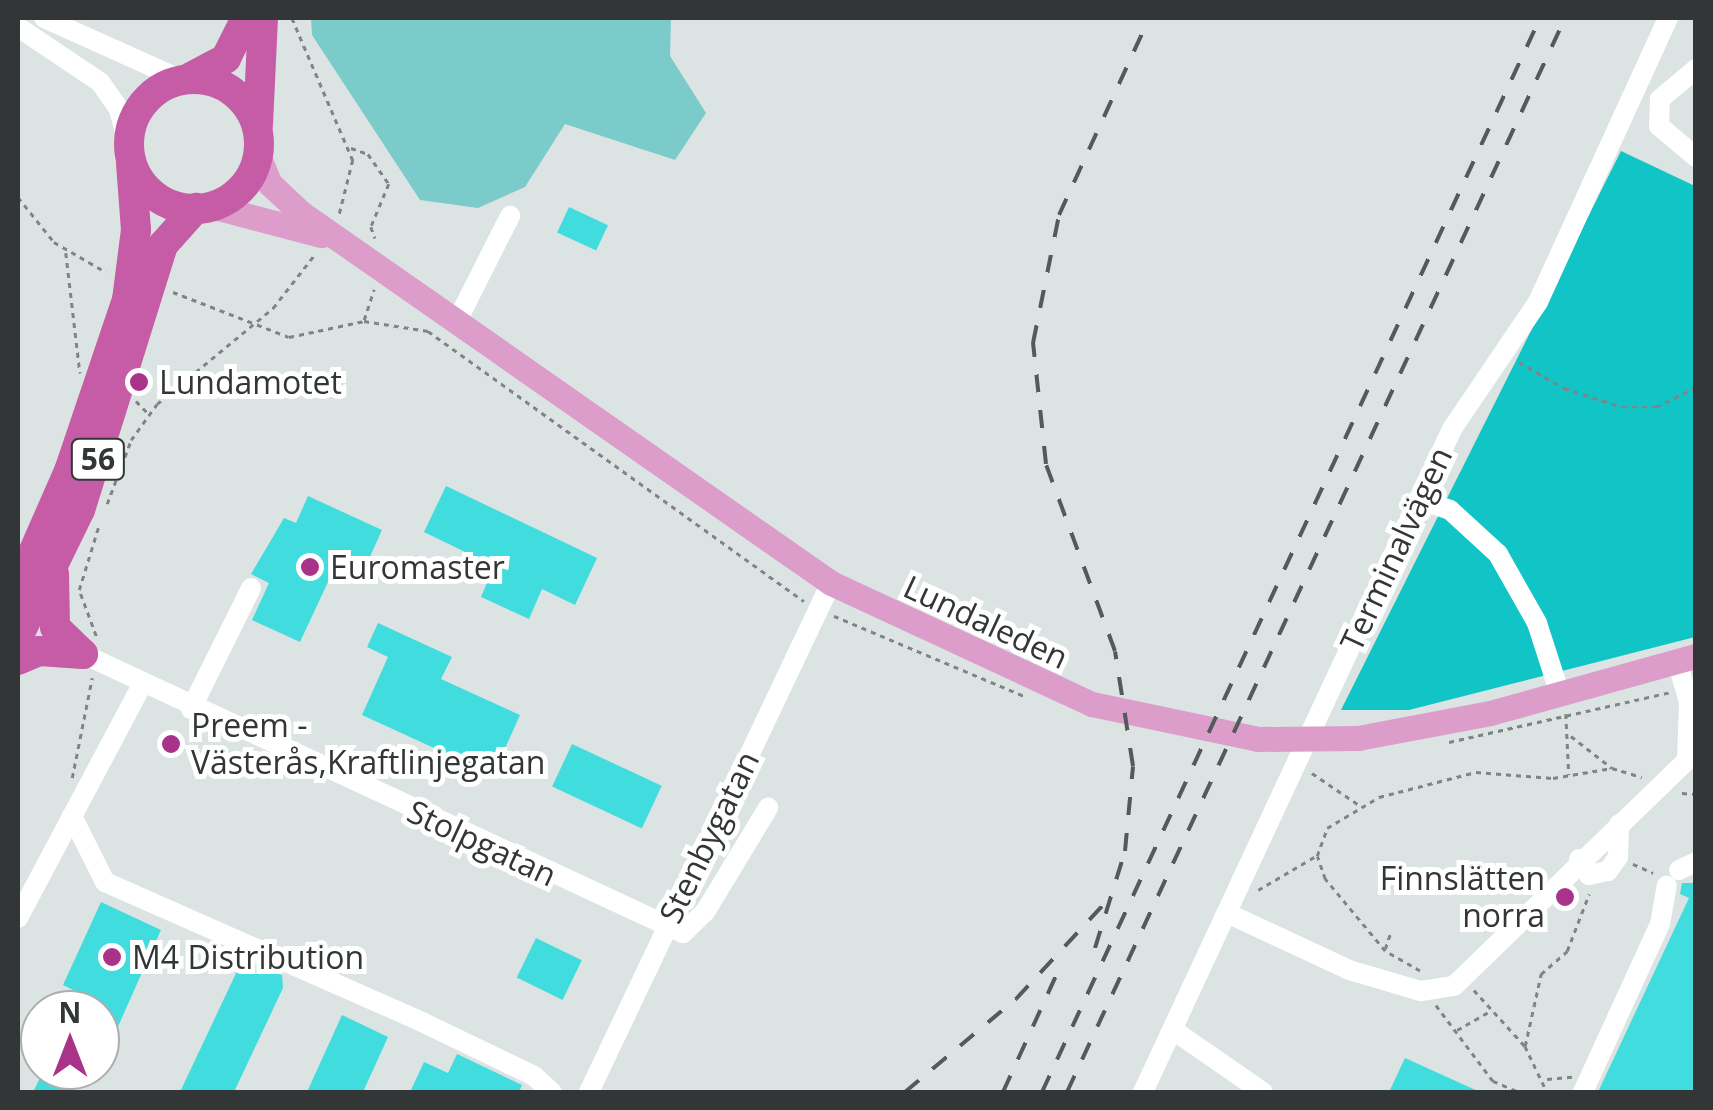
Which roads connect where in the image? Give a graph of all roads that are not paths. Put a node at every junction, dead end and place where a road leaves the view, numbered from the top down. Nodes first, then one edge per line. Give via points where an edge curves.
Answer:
1 (44, 18) edge
2 (246, 18) edge
3 (264, 18) edge
4 (1668, 18) edge
5 (18, 27) edge
6 (1696, 69) edge
7 (186, 78) junction
8 (258, 147) junction
9 (130, 156) junction
10 (1696, 157) edge
11 (205, 207) junction
12 (510, 216) dead end
13 (342, 231) junction
14 (457, 321) junction
15 (1418, 499) junction
16 (55, 567) junction
17 (830, 583) junction
18 (18, 587) edge
19 (251, 588) dead end
20 (18, 636) edge
21 (89, 658) junction
22 (1686, 659) edge
23 (18, 660) edge
24 (141, 686) junction
25 (1559, 692) junction
26 (191, 709) junction
27 (1691, 763) edge
28 (768, 808) dead end
29 (72, 816) junction
30 (1619, 824) junction
31 (1586, 867) junction
32 (1676, 874) edge
33 (1227, 912) junction
34 (18, 918) edge
35 (665, 927) junction
36 (1172, 1030) junction
37 (1585, 1087) edge
38 (552, 1092) edge
39 (589, 1092) edge
40 (1144, 1092) edge
41 (1263, 1092) edge

1 - 7 street
2 - 7 highway, 56 via 226,58
3 - 8 highway
4 - 15 street, Terminalvägen via 1538,302 1452,429
5 - 9 street via 100,82 119,109
6 - 10 street via 1660,99 1658,126
7 - 8 highway via 236,94
7 - 9 highway, 56 via 144,102
8 - 11 highway, 56 via 244,186
8 - 13 main road, Lundaleden via 278,193
9 - 11 highway via 150,193
9 - 18 highway, 56 via 136,230 127,300 68,471
11 - 13 main road, Lundaleden
11 - 16 highway, 56 via 163,245 107,434
12 - 14 street
13 - 14 main road, Lundaleden
14 - 17 main road, Lundaleden
15 - 25 street via 1450,510 1498,554 1530,609
15 - 33 street, Terminalvägen
16 - 20 highway, 56
16 - 21 highway via 55,627
17 - 25 main road, Lundaleden via 1038,684 1102,707 1258,739 1347,738 1439,725
17 - 35 street, Stenbygatan
19 - 26 street
21 - 23 highway via 39,650
21 - 24 street, Stolpgatan
22 - 25 main road, Lundaleden
22 - 27 street
24 - 26 street, Stolpgatan
24 - 29 street
26 - 35 street, Stolpgatan
27 - 30 street
28 - 35 street via 691,931
29 - 34 street
29 - 38 street via 105,882 454,1038 534,1076
30 - 31 street
30 - 31 street via 1618,857
31 - 33 street via 1464,979 1424,991 1350,970
32 - 37 street
33 - 36 street, Terminalvägen
35 - 39 street, Stenbygatan
36 - 40 street, Terminalvägen
36 - 41 street

